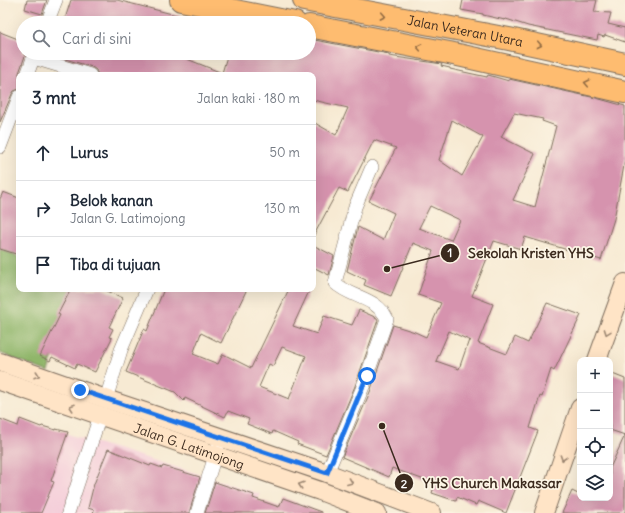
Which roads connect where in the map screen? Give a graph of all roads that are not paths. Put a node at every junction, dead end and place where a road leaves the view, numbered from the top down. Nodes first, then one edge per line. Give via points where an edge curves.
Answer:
1 (56, 0) edge
2 (304, 0) edge
3 (192, 1) edge
4 (50, 16) edge
5 (262, 16) edge
6 (316, 27) edge
7 (453, 28) junction
8 (449, 53) junction
9 (33, 60) edge
10 (49, 60) edge
11 (625, 64) edge
12 (28, 72) edge
13 (82, 72) edge
14 (625, 92) edge
15 (16, 105) edge
16 (0, 147) edge
17 (372, 167) dead end
18 (625, 282) edge
19 (146, 292) edge
20 (598, 357) edge
21 (0, 362) edge
22 (0, 381) edge
23 (106, 399) junction
24 (100, 416) junction
25 (577, 417) edge
26 (221, 437) junction
27 (215, 456) junction
28 (327, 473) junction
29 (68, 513) edge
30 (197, 513) edge
31 (377, 513) edge
32 (432, 513) edge
33 (544, 513) edge

1 - 4 street
2 -> 7 highway, Jalan Veteran Utara
3 - 5 highway
8 -> 6 highway, Jalan Veteran Utara
7 - 8 highway
7 -> 11 highway, Jalan Veteran Utara
14 -> 8 highway, Jalan Veteran Utara
9 - 12 street
10 - 13 street
15 - 16 street
17 - 28 street via 355,207 335,283 380,308 387,319 362,389
18 -> 20 main road
19 - 23 street via 121,350
21 -> 23 main road, Jalan G. Latimojong
24 -> 22 main road, Jalan G. Latimojong
23 - 24 main road
23 - 26 main road, Jalan G. Latimojong
24 - 27 main road, Jalan G. Latimojong
24 - 29 street
25 -> 33 main road
26 - 27 street
26 - 28 main road, Jalan G. Latimojong
27 - 30 street
31 -> 27 main road, Jalan G. Latimojong
28 -> 32 main road, Jalan G. Latimojong

